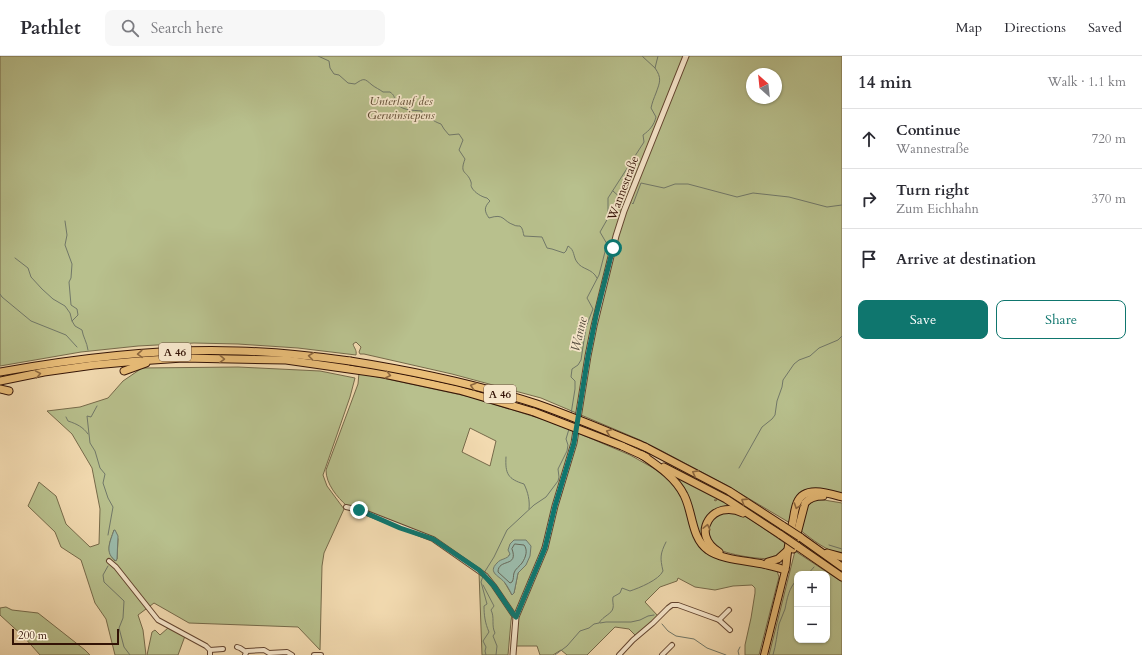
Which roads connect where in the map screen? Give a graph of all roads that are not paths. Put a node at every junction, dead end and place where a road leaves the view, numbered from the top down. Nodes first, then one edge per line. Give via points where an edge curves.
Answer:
1 (686, 56) edge
2 (183, 358) junction
3 (350, 365) junction
4 (124, 371) dead end
5 (0, 372) edge
6 (0, 381) edge
7 (0, 389) edge
8 (9, 391) dead end
9 (641, 455) junction
10 (842, 497) edge
11 (842, 500) edge
12 (346, 507) dead end
13 (772, 528) junction
14 (809, 543) junction
15 (788, 550) junction
16 (842, 557) edge
17 (109, 561) dead end
18 (768, 562) junction
19 (842, 567) edge
20 (786, 568) junction
21 (842, 577) edge
22 (729, 610) dead end
23 (516, 617) junction
24 (719, 620) junction
25 (730, 630) dead end
26 (672, 645) dead end
27 (237, 647) dead end
28 (223, 649) dead end
29 (210, 653) edge
30 (245, 654) edge
31 (292, 655) edge
32 (314, 655) edge
33 (321, 655) edge
34 (513, 655) edge
35 (619, 655) edge
36 (662, 655) edge
37 (764, 655) edge

1 - 23 street, Wannestraße via 620,224 594,326 574,443 545,548
2 -> 3 highway, A 46 via 286,360
2 - 4 highway via 143,364
6 -> 2 highway, A 46 via 94,365
3 -> 5 highway, A 46 via 286,353 188,351 87,358
3 -> 9 highway, A 46, bridge via 460,390 534,412
14 -> 3 highway, A 46, bridge via 729,491 645,447 570,416 461,382 382,366
7 - 8 highway
9 - 13 highway, A 46 via 726,499
9 - 20 highway via 666,472 679,486 689,506 698,538 708,551 724,557
10 -> 15 highway via 813,492 801,497 796,505
11 - 20 highway via 817,496 807,501
12 - 23 street via 433,539 486,576
18 -> 13 highway via 719,552 707,541 705,528 713,515 730,509
13 - 21 highway, A 46, bridge
14 - 16 highway
14 - 19 highway, A 46
15 - 18 highway via 778,559
15 - 20 highway
17 - 29 street via 158,620 206,646
18 - 20 highway
20 - 37 main road
22 - 24 street
23 - 34 street, Wannestraße
24 - 25 street
24 - 35 street via 672,605
26 - 36 street
27 - 30 street
28 - 29 street
30 - 31 street via 248,651 265,650 288,652
32 - 33 street

